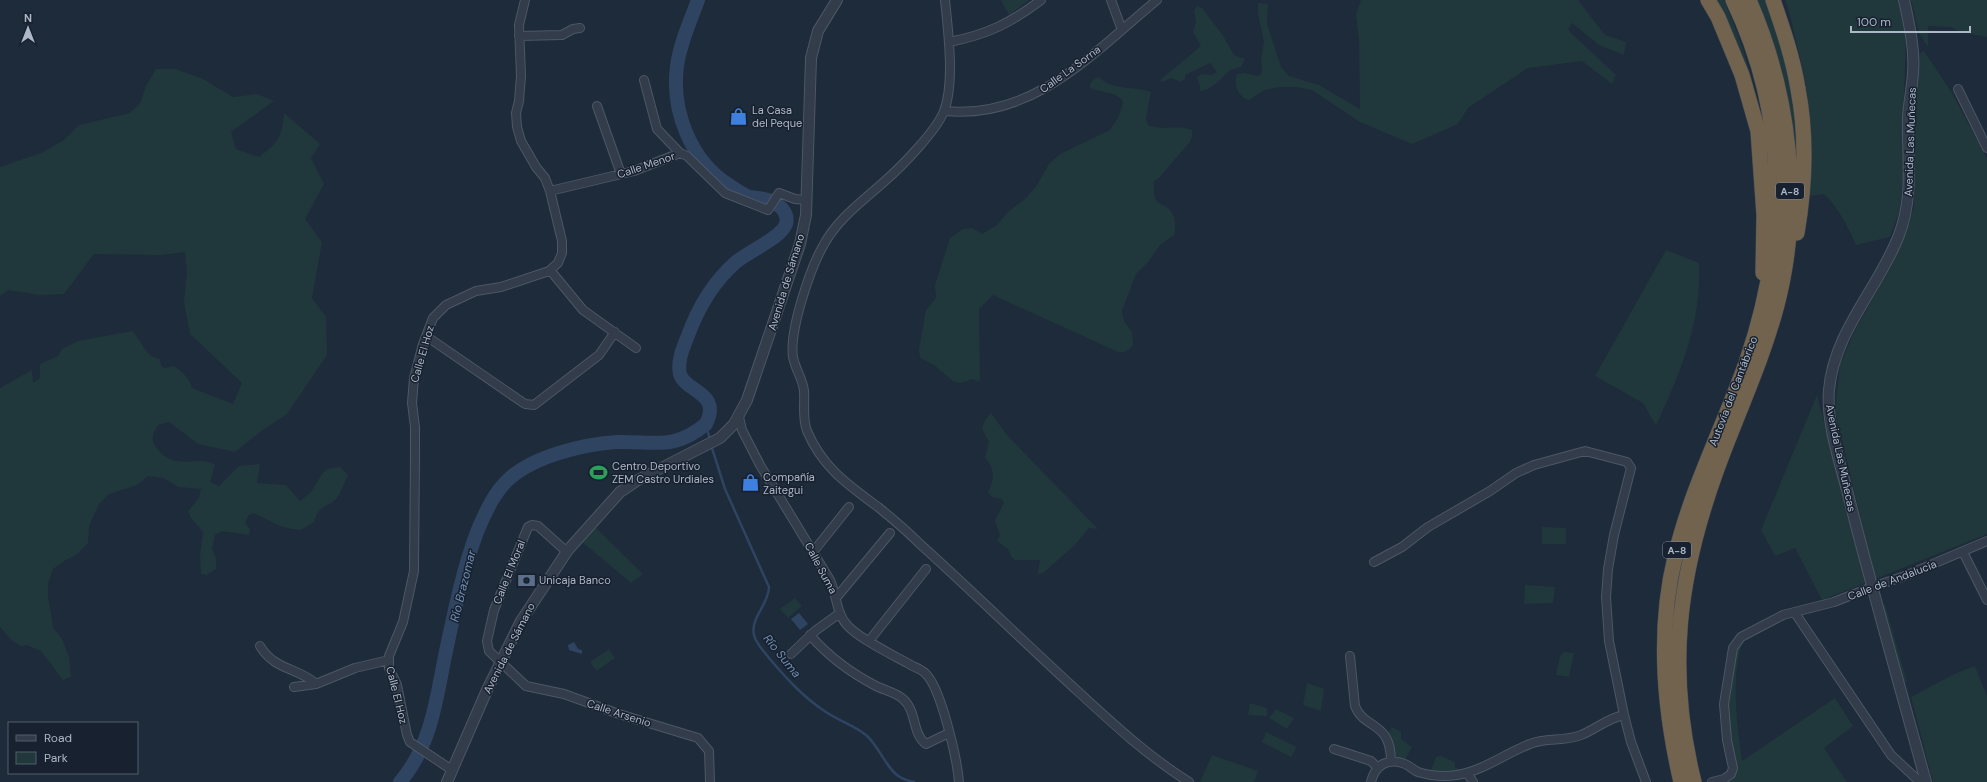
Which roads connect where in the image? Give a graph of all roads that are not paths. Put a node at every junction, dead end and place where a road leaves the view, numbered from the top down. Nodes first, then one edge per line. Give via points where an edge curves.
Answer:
1 (525, 0) edge
2 (837, 0) edge
3 (945, 0) edge
4 (1041, 0) edge
5 (1111, 0) edge
6 (1157, 0) edge
7 (1708, 0) edge
8 (1733, 0) edge
9 (1749, 0) edge
10 (1773, 0) edge
11 (1904, 0) edge
12 (580, 28) dead end
13 (1122, 30) junction
14 (519, 36) junction
15 (949, 42) junction
16 (644, 80) dead end
17 (1958, 89) dead end
18 (597, 106) dead end
19 (945, 111) junction
20 (1987, 148) edge
21 (680, 153) junction
22 (621, 174) junction
23 (550, 191) junction
24 (806, 200) junction
25 (550, 270) junction
26 (1771, 300) junction
27 (615, 332) junction
28 (426, 336) junction
29 (636, 348) dead end
30 (739, 417) junction
31 (849, 507) dead end
32 (890, 533) dead end
33 (1987, 541) edge
34 (567, 552) junction
35 (813, 552) junction
36 (1963, 552) junction
37 (1374, 562) dead end
38 (926, 569) dead end
39 (1872, 587) junction
40 (836, 598) junction
41 (1987, 600) edge
42 (840, 613) junction
43 (1795, 613) junction
44 (810, 636) junction
45 (869, 641) junction
46 (260, 646) dead end
47 (791, 654) dead end
48 (1350, 656) dead end
49 (389, 660) junction
50 (500, 663) junction
51 (316, 684) junction
52 (294, 687) dead end
53 (1624, 715) junction
54 (949, 733) junction
55 (1334, 749) dead end
56 (1391, 762) junction
57 (1377, 767) junction
58 (452, 770) junction
59 (1467, 773) junction
60 (448, 782) edge
61 (710, 782) edge
62 (959, 782) edge
63 (1189, 782) edge
64 (1371, 782) edge
65 (1473, 782) edge
66 (1646, 782) edge
67 (1681, 782) edge
68 (1694, 782) edge
69 (1712, 782) edge
70 (1920, 782) edge
71 (1926, 782) edge

1 - 14 street
2 - 24 street, Avenida de Sámano via 818,32 811,58
3 - 15 street
4 - 15 street via 996,30
5 - 13 street
6 - 13 street, Calle La Sorna
7 - 26 highway via 1718,17 1742,75 1758,131 1763,194 1762,268
8 - 26 highway, Autovía del Cantábrico / A-8 via 1766,91 1777,169
9 - 26 highway, Autovía del Cantábrico / A-8 via 1778,87 1790,174 1788,232
10 - 26 highway via 1787,40 1798,90 1803,138 1803,190 1791,273
11 - 39 street, Avenida Las Muñecas via 1913,59 1908,116 1910,186 1906,212 1889,256 1842,341 1831,373 1828,408
12 - 14 street via 562,35
13 - 19 street, Calle La Sorna via 1062,78 1019,102 993,108
14 - 23 street via 521,76 516,114 517,127 521,141 545,178
15 - 19 street via 949,81
16 - 21 street via 657,129
17 - 20 street
18 - 22 street
19 - 63 street via 920,145 839,223 818,254 805,289 793,346 794,359 804,387 803,413 808,432 823,460 840,480 917,540 1121,732
21 - 22 street, Calle Menor
21 - 24 street, Calle Menor via 687,156 725,193 768,210 779,193
22 - 23 street, Calle Menor
23 - 25 street via 562,240 562,253 558,263
24 - 30 street, Avenida de Sámano via 800,244 754,384
25 - 27 street via 583,310
25 - 28 street, Calle El Hoz via 501,286 476,290 457,299 446,305 433,318
26 - 67 highway, Autovía del Cantábrico / A-8 via 1703,469 1675,558 1668,600 1664,667 1668,718
26 - 68 highway, Autovía del Cantábrico / A-8 via 1752,384 1697,527 1682,600 1679,681 1686,745
27 - 28 street via 599,355 530,406
27 - 29 street
28 - 49 street, Calle El Hoz via 414,378 412,403 416,457 414,571 403,622 391,648
30 - 34 street, Avenida de Sámano via 720,438 638,480 620,492
30 - 35 street, Calle Suma via 742,430 760,465
31 - 35 street
32 - 40 street
33 - 36 street, Calle de Andalucía
34 - 50 street, Avenida de Sámano via 521,621
34 - 50 street, Calle El Moral via 538,526 528,527 494,610 487,641 489,651
35 - 40 street, Calle Suma via 830,580
36 - 39 street, Calle de Andalucía
36 - 41 street
37 - 53 street via 1402,547 1428,527 1516,473 1534,465 1585,451 1627,462 1631,468 1614,535 1606,597 1609,641
38 - 45 street
39 - 43 street, Calle de Andalucía via 1834,602
39 - 71 street, Avenida Las Muñecas
40 - 42 street, Calle Suma
42 - 44 street
42 - 45 street, Calle Suma via 847,626
43 - 69 street, Calle de Andalucía via 1783,615 1741,636 1733,648 1724,704 1727,740 1733,768 1731,774 1724,779
43 - 70 street via 1891,755
44 - 47 street
44 - 54 street via 824,652 850,671 902,697 914,718 920,740 926,744
45 - 54 street, Calle Suma via 925,673 935,685
46 - 51 street via 265,655 274,662 308,676
48 - 56 street via 1355,706 1358,712 1384,734 1389,742
49 - 51 street via 355,668
49 - 58 street, Calle El Hoz via 410,742
50 - 58 street, Avenida de Sámano
50 - 61 street, Calle Arsenio via 526,686 564,694 698,738 709,751
51 - 52 street
53 - 59 street via 1614,717 1574,738 1530,743
53 - 66 street
54 - 62 street, Calle Suma via 958,764
55 - 57 street via 1371,761
56 - 57 street
56 - 59 street via 1436,776
57 - 64 street
58 - 60 street, Avenida de Sámano
59 - 65 street

